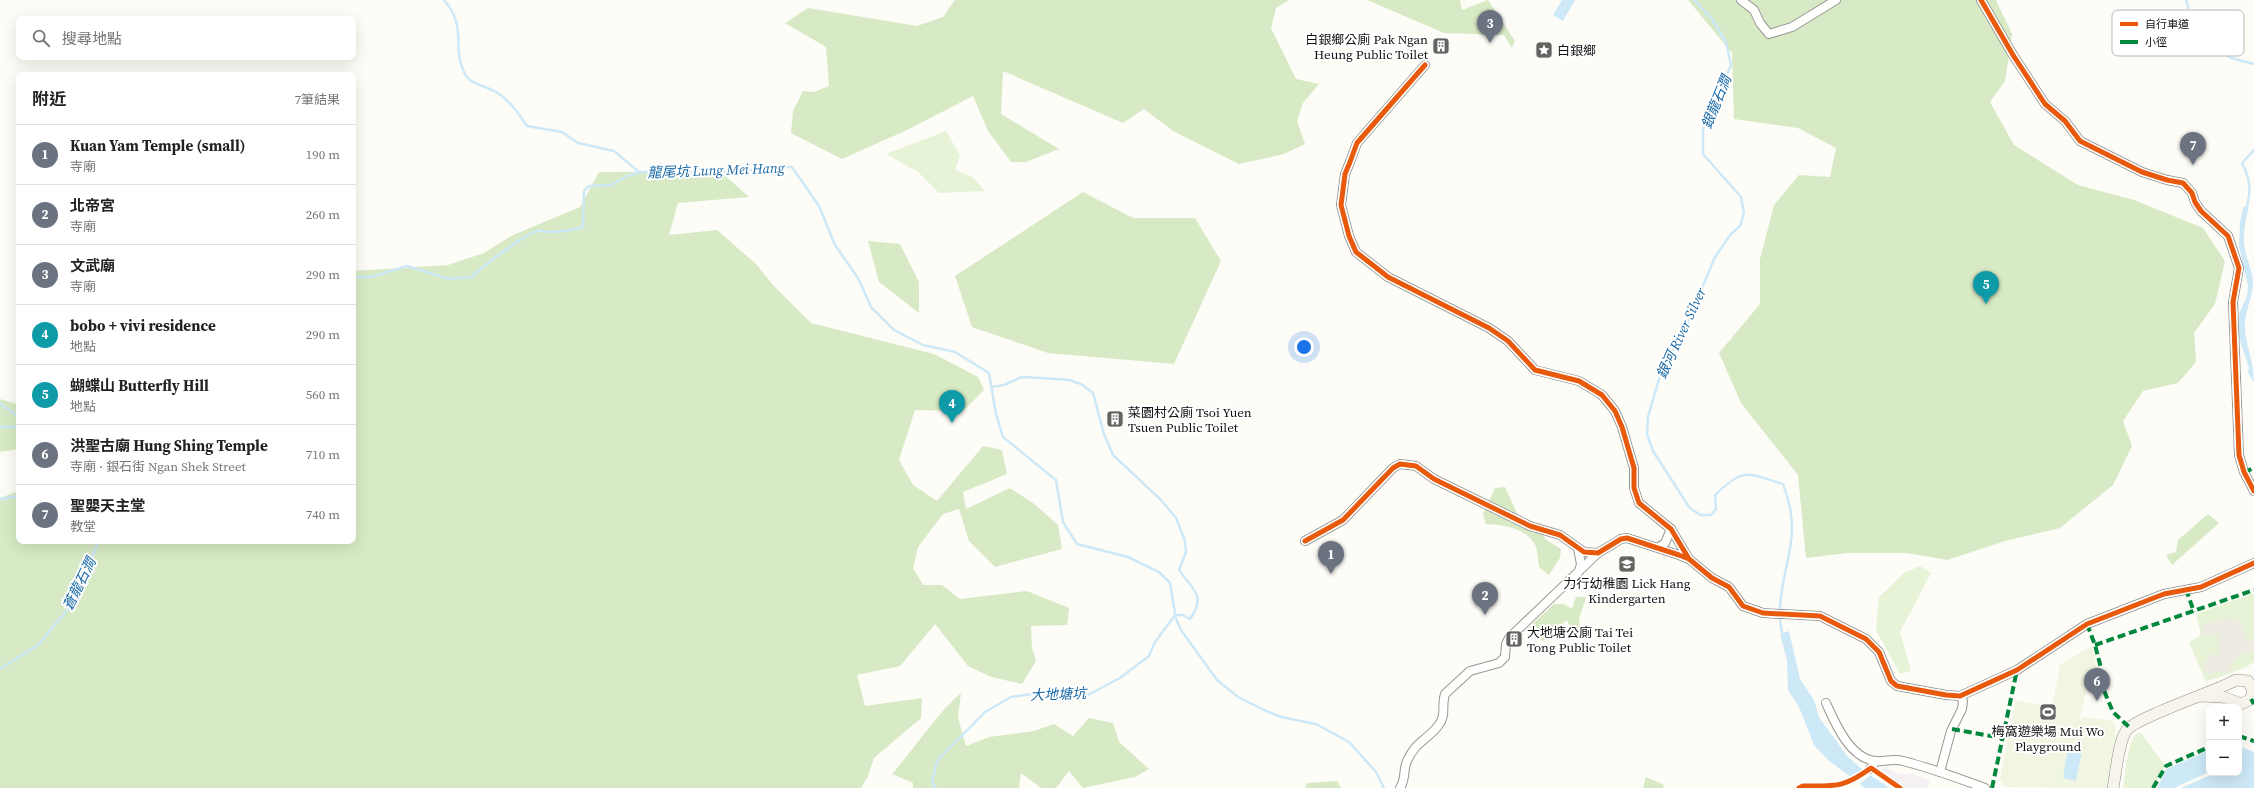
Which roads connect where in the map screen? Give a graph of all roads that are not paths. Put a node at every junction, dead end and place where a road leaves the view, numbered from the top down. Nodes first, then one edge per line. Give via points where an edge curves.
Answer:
1 (1741, 0) edge
2 (1836, 0) edge
3 (1981, 0) edge
4 (1426, 65) dead end
5 (2254, 491) edge
6 (1671, 529) junction
7 (1305, 541) dead end
8 (1659, 547) junction
9 (1578, 549) junction
10 (1598, 553) junction
11 (1689, 559) junction
12 (2254, 563) edge
13 (1579, 571) junction
14 (2252, 681) edge
15 (2230, 685) junction
16 (1960, 696) junction
17 (2200, 696) junction
18 (2234, 702) junction
19 (1826, 703) dead end
20 (1876, 761) junction
21 (1870, 769) dead end
22 (1940, 772) junction
23 (1400, 788) edge
24 (1985, 788) edge
25 (2113, 788) edge

1 - 2 street via 1754,10 1769,34 1792,27
3 - 5 street via 2045,104 2065,121 2080,141 2142,172 2183,183 2192,193 2201,211 2228,236 2240,268 2233,302 2239,455
4 - 6 street via 1357,143 1345,174 1341,205 1356,252 1388,277 1489,328 1508,341 1535,370 1579,381 1602,396 1615,411 1622,427 1634,468 1634,488 1639,503
6 - 8 street via 1665,543
6 - 11 street
7 - 9 street via 1344,520 1393,468 1400,464 1416,466 1434,479 1524,523 1560,535
8 - 10 street via 1624,538
8 - 11 street
9 - 10 street via 1590,554
9 - 13 street via 1581,564
10 - 13 street
11 - 16 street via 1712,578 1728,587 1743,606 1763,613 1820,616 1866,639 1879,652 1891,681 1900,687
12 - 16 street via 2201,587 2164,594 2087,624 2017,670
13 - 23 street via 1509,638 1504,657 1499,663 1470,670 1446,694 1443,699 1444,714 1438,726 1414,748 1406,763 1404,781
14 - 15 street via 2240,679
14 - 18 street via 2251,699 2245,703
15 - 17 street
15 - 18 street via 2228,692
16 - 22 street via 1962,709 1951,731
17 - 18 street via 2212,695
17 - 25 street via 2129,727 2123,737
19 - 20 street via 1836,725 1857,753
20 - 21 street
20 - 22 street via 1886,758 1902,760
22 - 24 street

